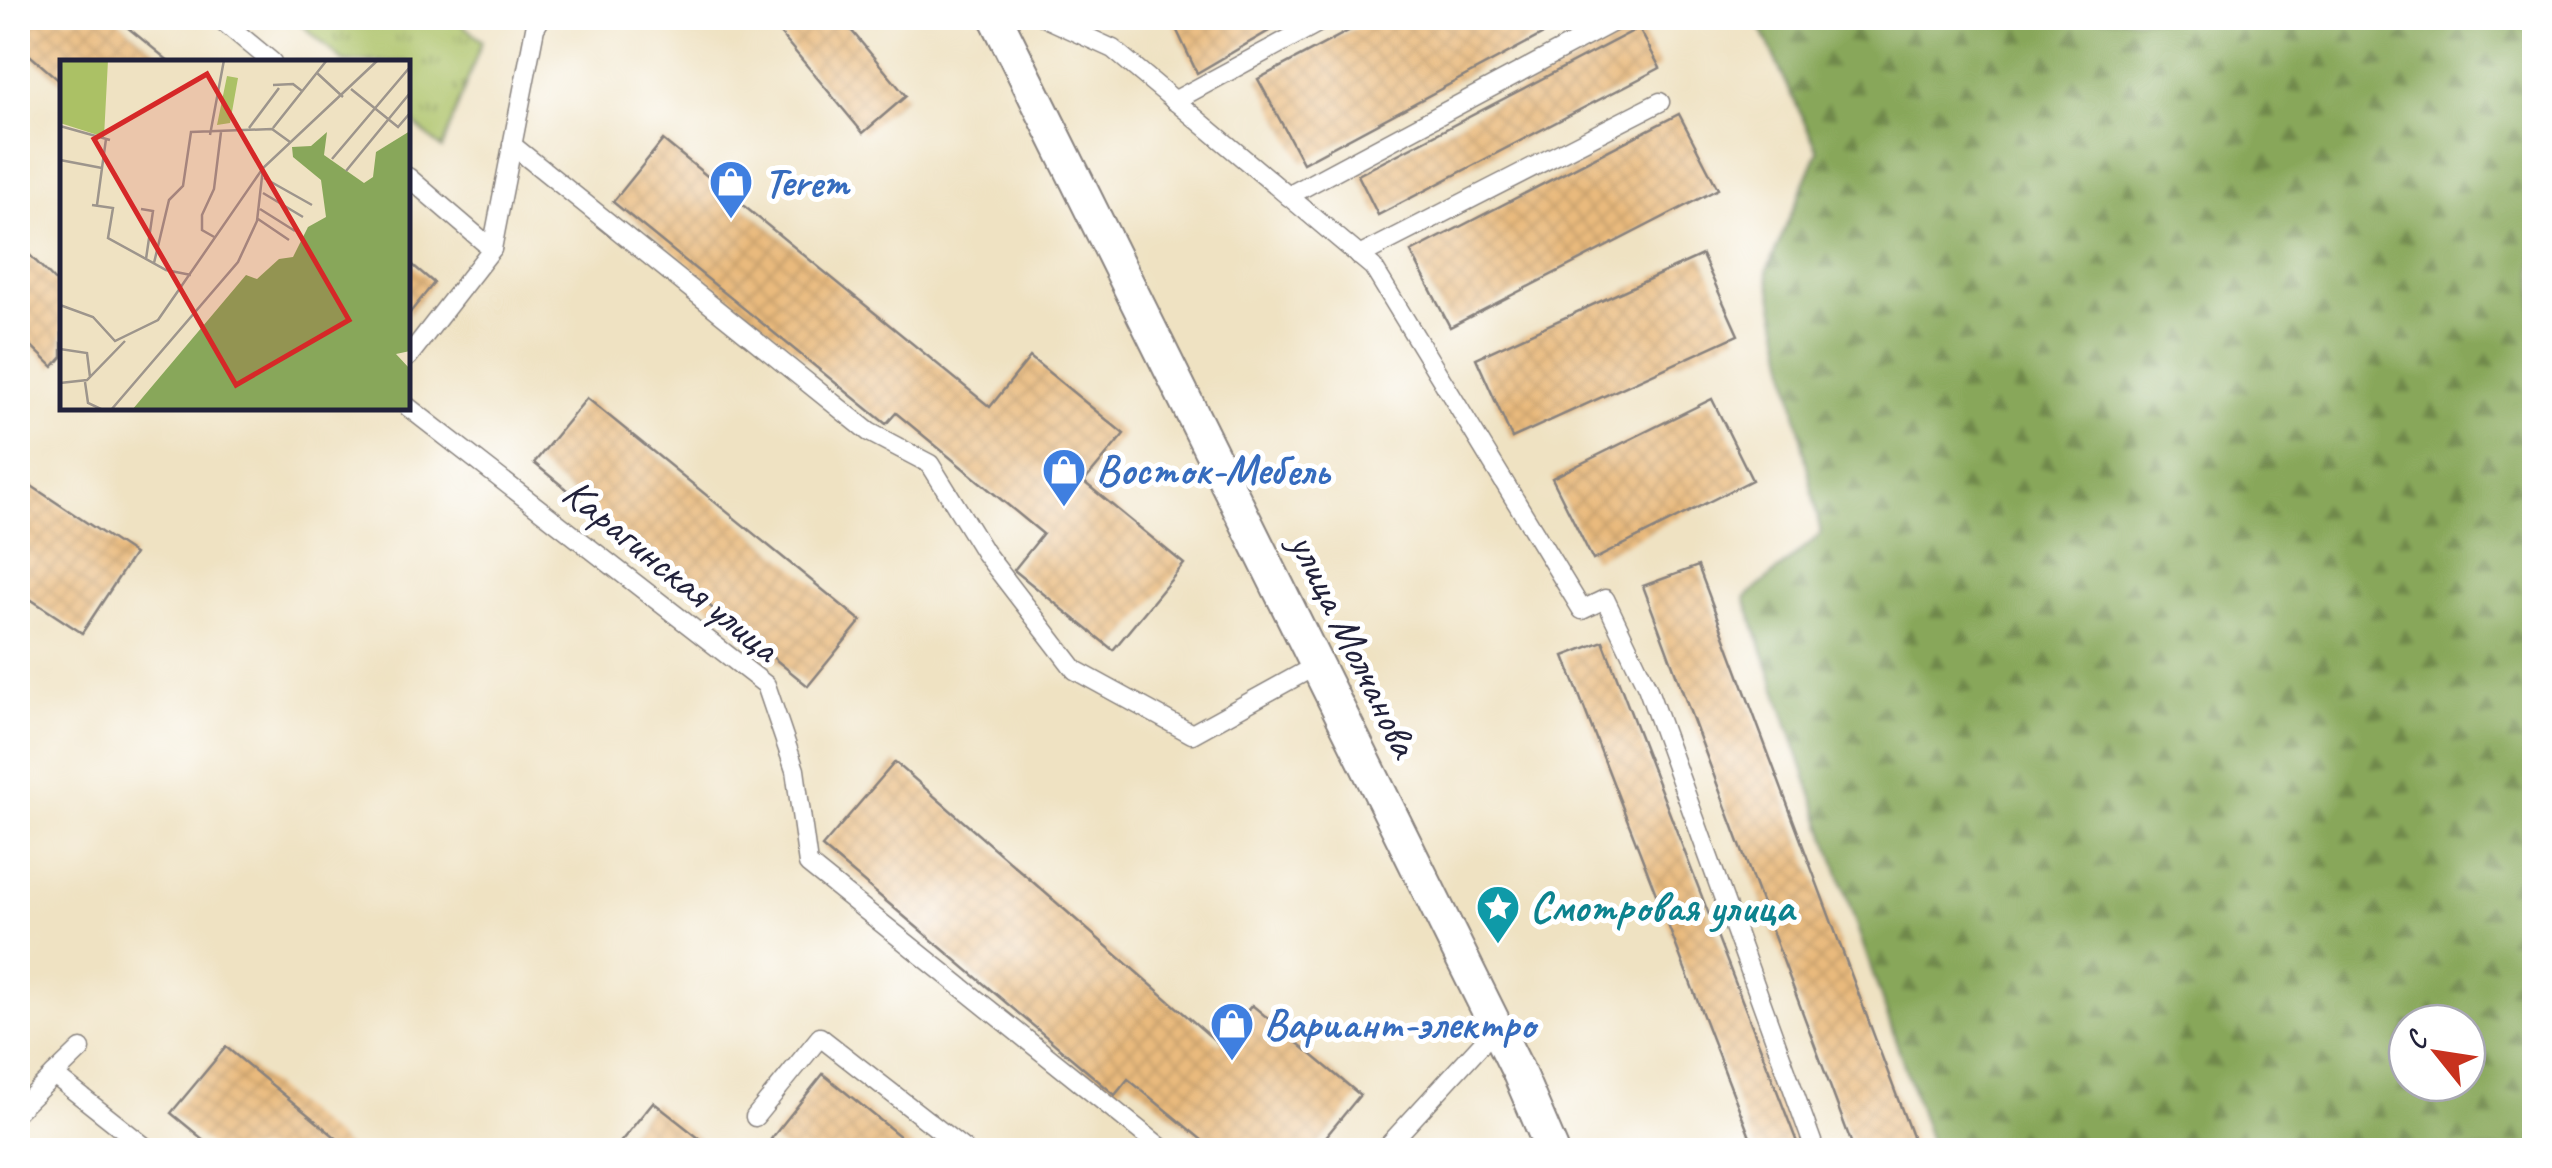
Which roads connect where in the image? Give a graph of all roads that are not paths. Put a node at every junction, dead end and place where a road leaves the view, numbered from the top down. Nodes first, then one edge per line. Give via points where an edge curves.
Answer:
1 (219, 18) edge
2 (542, 18) edge
3 (996, 18) edge
4 (1045, 18) edge
5 (1327, 18) edge
6 (1615, 21) dead end
7 (1074, 22) edge
8 (270, 60) edge
9 (1174, 101) junction
10 (1660, 102) dead end
11 (512, 145) junction
12 (410, 179) edge
13 (1288, 196) junction
14 (492, 249) junction
15 (1359, 256) junction
16 (410, 354) edge
17 (410, 410) edge
18 (1316, 666) junction
19 (1496, 1028) junction
20 (81, 1048) dead end
21 (54, 1075) junction
22 (18, 1110) edge
23 (754, 1117) dead end
24 (149, 1150) edge
25 (965, 1150) edge
26 (1164, 1150) edge
27 (1384, 1150) edge
28 (1552, 1150) edge
29 (1815, 1150) edge

1 - 8 lane
2 - 11 lane
3 - 18 street, улица Молчанова
4 - 7 lane
5 - 9 lane
6 - 13 lane
7 - 9 lane
9 - 13 lane
10 - 15 lane
11 - 14 lane
11 - 18 lane via 869,432 930,464 985,553 1075,670 1192,734
12 - 14 lane
13 - 15 lane
14 - 16 lane
15 - 29 lane via 1582,610 1605,599 1647,687
17 - 26 lane, Карагинская улица via 766,686 795,770 808,864
18 - 19 street, улица Молчанова
19 - 27 lane
19 - 28 street, улица Молчанова
20 - 21 lane
21 - 22 lane
21 - 24 lane
23 - 25 lane via 820,1037

